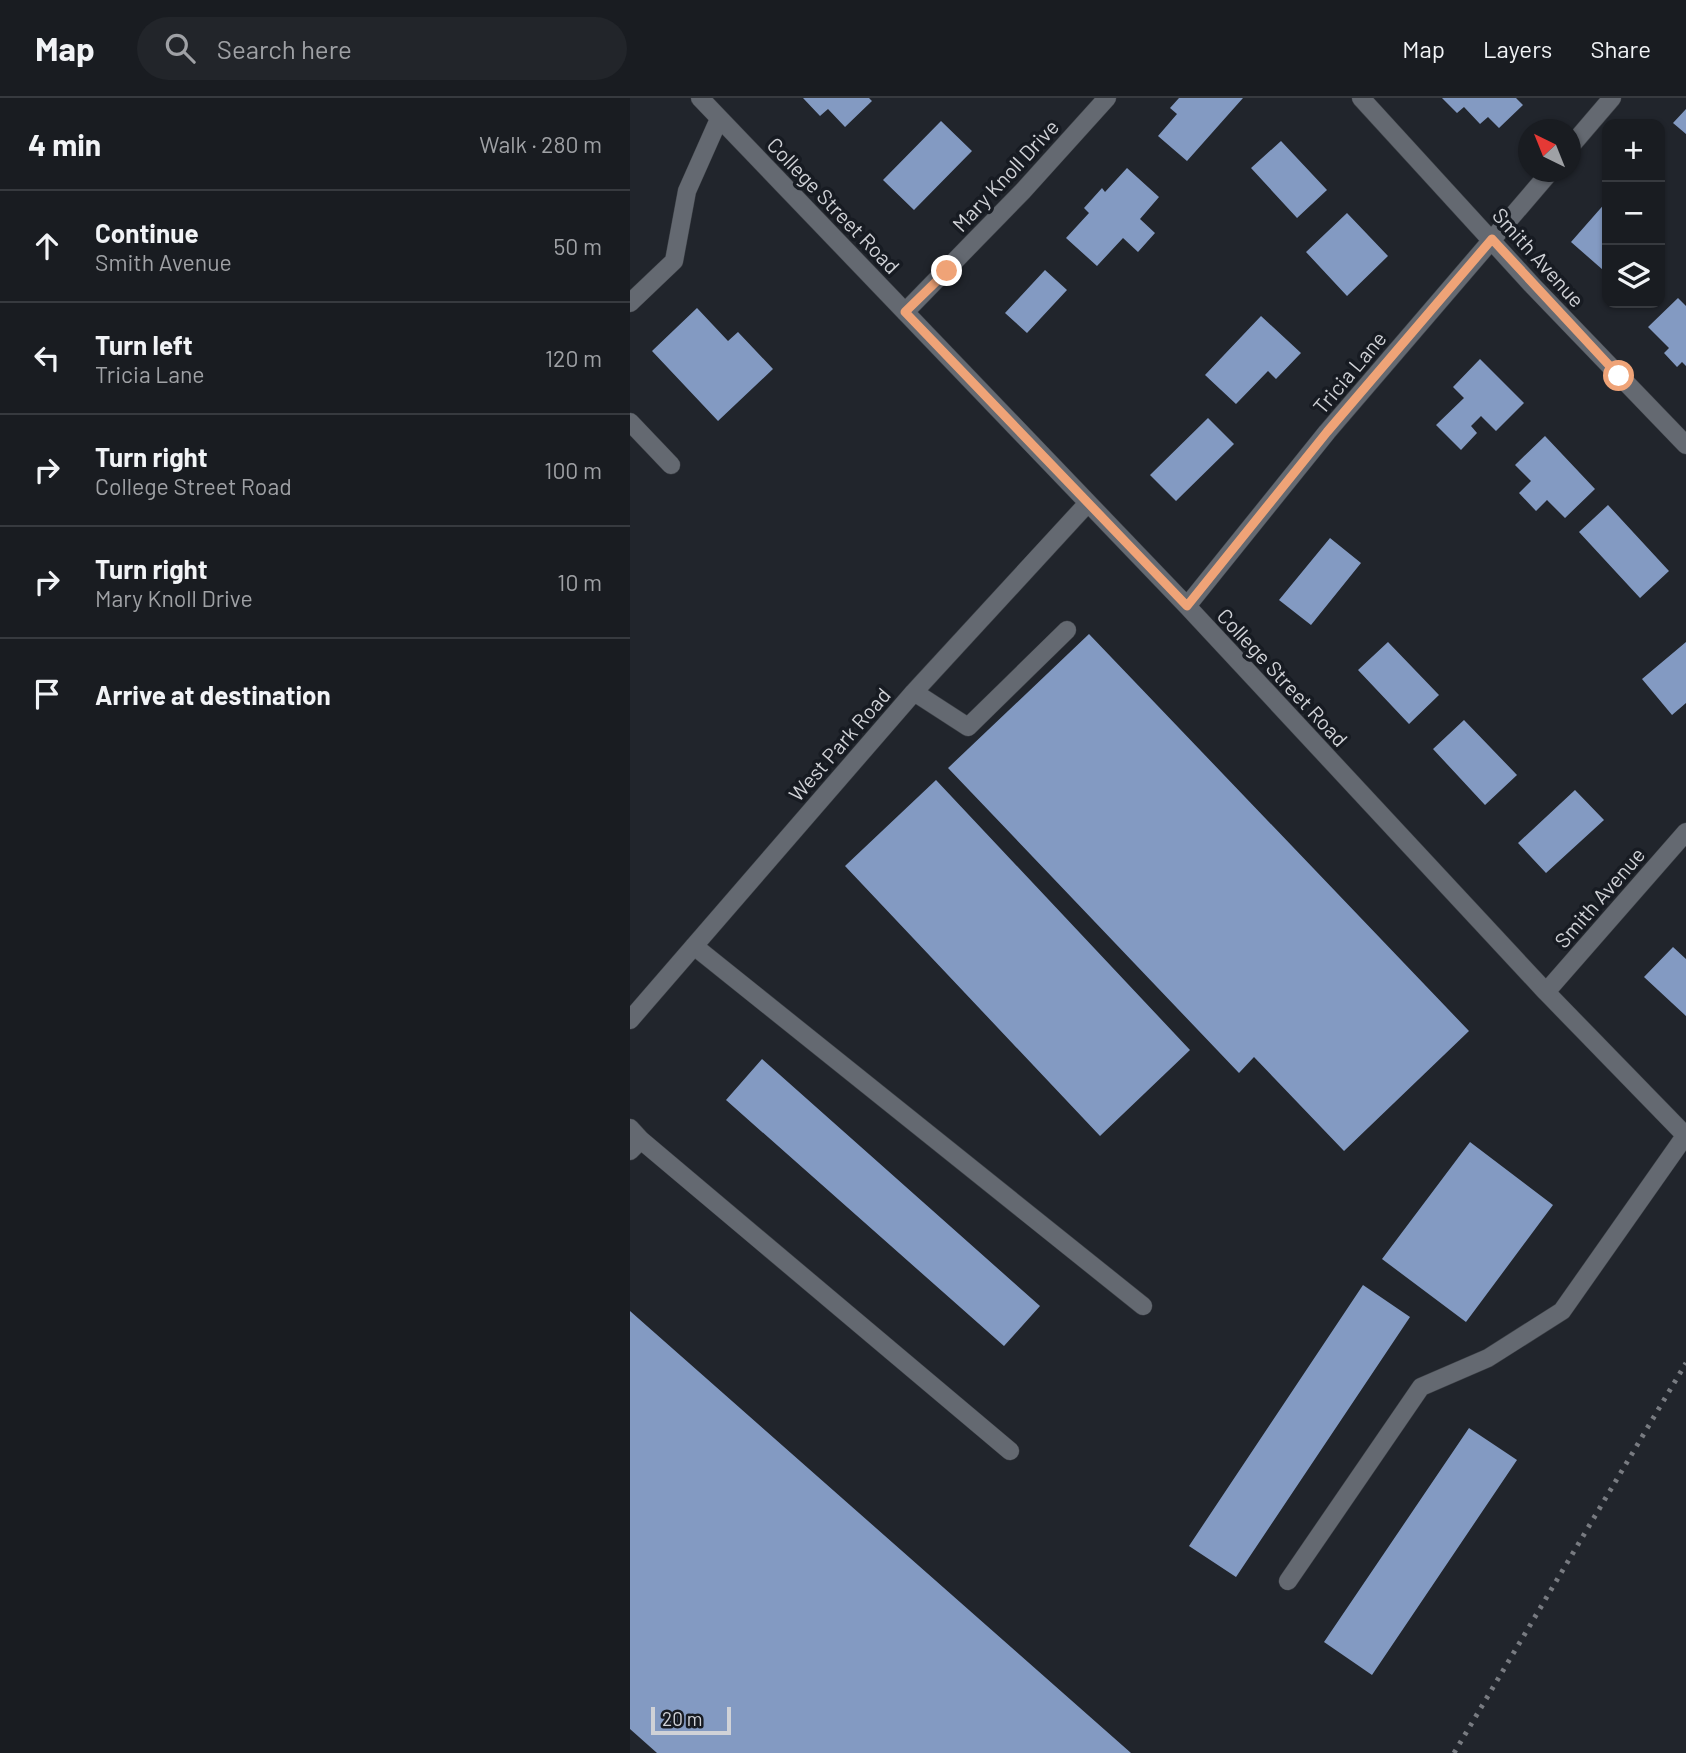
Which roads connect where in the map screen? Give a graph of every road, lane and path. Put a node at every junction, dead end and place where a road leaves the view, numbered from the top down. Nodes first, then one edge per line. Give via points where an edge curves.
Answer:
1 (700, 98) edge
2 (1107, 98) edge
3 (1361, 98) edge
4 (1612, 98) edge
5 (719, 119) junction
6 (1581, 134) edge
7 (1541, 182) edge
8 (1492, 239) junction
9 (630, 303) edge
10 (905, 312) junction
11 (630, 422) edge
12 (1686, 444) edge
13 (671, 465) dead end
14 (1087, 504) junction
15 (1187, 606) junction
16 (1067, 630) dead end
17 (914, 692) junction
18 (1686, 832) edge
19 (694, 946) junction
20 (1546, 992) junction
21 (630, 1020) edge
22 (1686, 1136) edge
23 (634, 1140) edge
24 (1143, 1306) dead end
25 (1010, 1451) dead end
26 (1288, 1581) dead end

1 - 5 street, College Street Road
2 - 10 street, Mary Knoll Drive
3 - 8 street, Smith Avenue
4 - 6 street
5 - 9 street via 687,191 674,261
5 - 10 street, College Street Road
7 - 8 street, Tricia Lane
8 - 12 street, Smith Avenue
8 - 15 street, Tricia Lane via 1327,432
10 - 14 street, College Street Road
11 - 13 street
14 - 15 street, College Street Road
14 - 17 street, West Park Road
15 - 20 street, College Street Road
16 - 17 street via 968,727
17 - 19 street, West Park Road
18 - 20 street, Smith Avenue
19 - 21 street, West Park Road
19 - 24 street
20 - 22 street, College Street Road
22 - 26 street via 1562,1311 1488,1358 1422,1387
23 - 25 street

